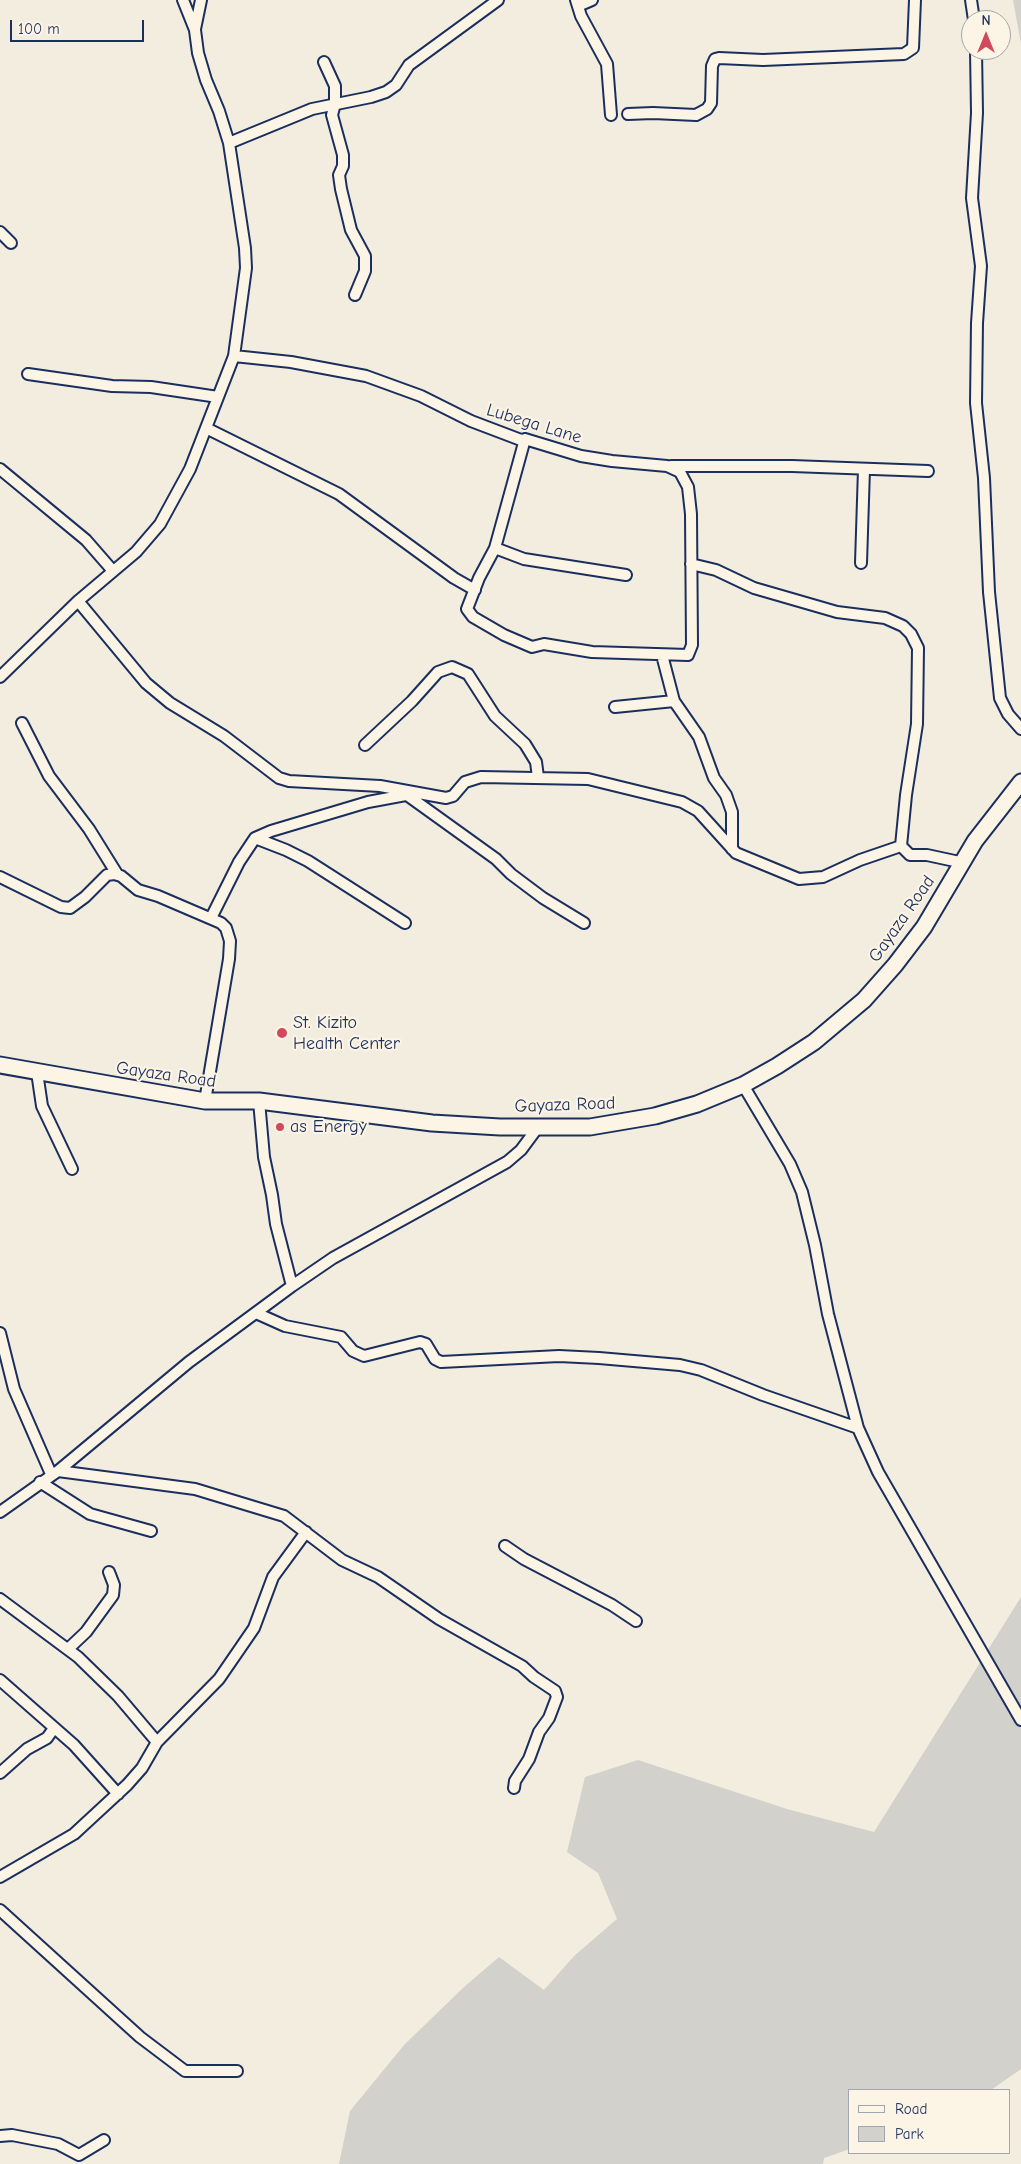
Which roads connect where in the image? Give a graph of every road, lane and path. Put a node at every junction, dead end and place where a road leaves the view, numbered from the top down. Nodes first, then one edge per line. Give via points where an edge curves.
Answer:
1 (183, 0) edge
2 (201, 0) edge
3 (498, 0) edge
4 (592, 0) edge
5 (915, 0) edge
6 (577, 3) edge
7 (195, 30) junction
8 (976, 60) edge
9 (324, 62) dead end
10 (335, 104) junction
11 (628, 114) dead end
12 (610, 115) dead end
13 (229, 143) junction
14 (0, 232) edge
15 (10, 243) dead end
16 (355, 296) dead end
17 (234, 356) junction
18 (28, 374) dead end
19 (218, 397) junction
20 (206, 428) junction
21 (525, 439) junction
22 (667, 466) junction
23 (0, 469) edge
24 (864, 469) junction
25 (928, 472) dead end
26 (495, 548) junction
27 (862, 563) dead end
28 (692, 564) junction
29 (113, 571) junction
30 (626, 575) dead end
31 (475, 590) junction
32 (78, 601) junction
33 (662, 655) junction
34 (0, 676) edge
35 (674, 701) junction
36 (616, 708) dead end
37 (22, 723) dead end
38 (1021, 729) edge
39 (365, 745) dead end
40 (538, 777) junction
41 (1021, 782) edge
42 (412, 794) junction
43 (255, 838) junction
44 (901, 846) junction
45 (732, 849) junction
46 (964, 863) junction
47 (117, 874) junction
48 (0, 877) edge
49 (210, 918) junction
50 (405, 923) dead end
51 (584, 923) dead end
52 (0, 1065) edge
53 (37, 1072) junction
54 (743, 1085) junction
55 (259, 1101) junction
56 (205, 1102) junction
57 (538, 1127) junction
58 (72, 1169) dead end
59 (292, 1286) junction
60 (256, 1313) junction
61 (0, 1333) edge
62 (858, 1428) junction
63 (54, 1473) junction
64 (40, 1482) junction
65 (0, 1512) edge
66 (151, 1531) dead end
67 (306, 1532) junction
68 (505, 1546) dead end
69 (109, 1572) dead end
70 (0, 1599) edge
71 (636, 1621) dead end
72 (68, 1648) junction
73 (0, 1680) edge
74 (1021, 1720) edge
75 (54, 1728) junction
76 (157, 1742) junction
77 (0, 1773) edge
78 (514, 1788) dead end
79 (118, 1794) junction
80 (0, 1877) edge
81 (0, 1910) edge
82 (236, 2071) dead end
83 (0, 2136) edge
84 (104, 2140) dead end

1 - 7 street
2 - 7 street
3 - 10 street via 409,65 396,85 386,92
4 - 6 street
5 - 11 street via 913,48 904,54 762,60 719,58 712,66 712,103 707,109 696,115
6 - 12 street via 607,64
7 - 13 street via 198,54
8 - 38 street via 972,198 981,266 976,403 1000,698
9 - 10 street via 333,78
10 - 13 street via 312,109
10 - 16 street via 332,115 343,155 340,189 351,230 365,256 365,271
13 - 17 street via 246,261
14 - 15 street
17 - 19 street
17 - 21 street, Lubega Lane via 291,362 366,376 421,396 504,434
18 - 19 street
19 - 20 street
20 - 29 street via 190,469 160,524 136,552
20 - 31 street via 339,494
21 - 22 street, Lubega Lane via 582,456
21 - 26 street
22 - 24 street, Lubega Lane
22 - 28 street via 680,472 688,487
23 - 29 street via 86,540
24 - 25 street, Lubega Lane
24 - 27 street
26 - 30 street via 524,559
26 - 31 street
28 - 33 street via 692,650 688,655
28 - 44 street via 716,570 754,588 837,612 885,618 903,626 911,634 918,648 917,724
29 - 32 street
31 - 33 street via 467,610 473,617 532,647 544,644 592,652
32 - 34 street
32 - 42 street via 146,683 279,778 380,786
33 - 35 street
35 - 36 street
35 - 45 street via 699,738 714,778 726,795 732,812
37 - 47 street via 50,776
39 - 40 street via 438,672 452,667 468,674 495,716 525,744 536,762
40 - 42 street via 471,779 453,796 446,798
40 - 45 street via 588,779 682,802 698,811
41 - 46 main road, Gayaza Road via 988,822
42 - 43 street via 360,804
42 - 51 street via 496,859 510,874
43 - 49 street
43 - 50 street via 308,861
44 - 45 street via 811,880 799,879
44 - 46 street via 910,855
46 - 54 main road, Gayaza Road via 924,927 864,1000 814,1042
47 - 48 street via 107,875 70,908 60,907
47 - 49 street via 138,890
49 - 56 street via 226,928 230,941
52 - 53 main road, Gayaza Road
53 - 56 main road, Gayaza Road
53 - 58 street via 42,1106
54 - 57 main road, Gayaza Road via 697,1104 646,1118 590,1126
54 - 62 street via 790,1164 802,1192 828,1314
55 - 56 main road, Gayaza Road
55 - 57 main road, Gayaza Road via 432,1123
55 - 59 street via 264,1157
57 - 59 street via 507,1162 333,1258
59 - 60 street
60 - 62 street via 285,1326 341,1337 364,1356 420,1342 426,1344 435,1359 442,1362 559,1356 680,1365
60 - 63 street via 145,1397
61 - 63 street via 14,1389
62 - 74 street via 878,1472
63 - 64 street
63 - 67 street via 195,1489 284,1516
64 - 65 street
64 - 66 street via 90,1514
67 - 76 street via 273,1577 254,1628 219,1679
67 - 78 street via 342,1560 378,1577 439,1619 516,1662 555,1691 556,1703
68 - 71 street via 524,1560 612,1605
69 - 72 street via 114,1585 113,1595 86,1632
70 - 72 street
72 - 76 street via 118,1696
73 - 75 street
75 - 77 street via 47,1738 27,1749
75 - 79 street via 87,1758
76 - 79 street via 142,1768
79 - 80 street via 74,1834
81 - 82 street via 140,2037 185,2071
83 - 84 street via 58,2144 79,2155

